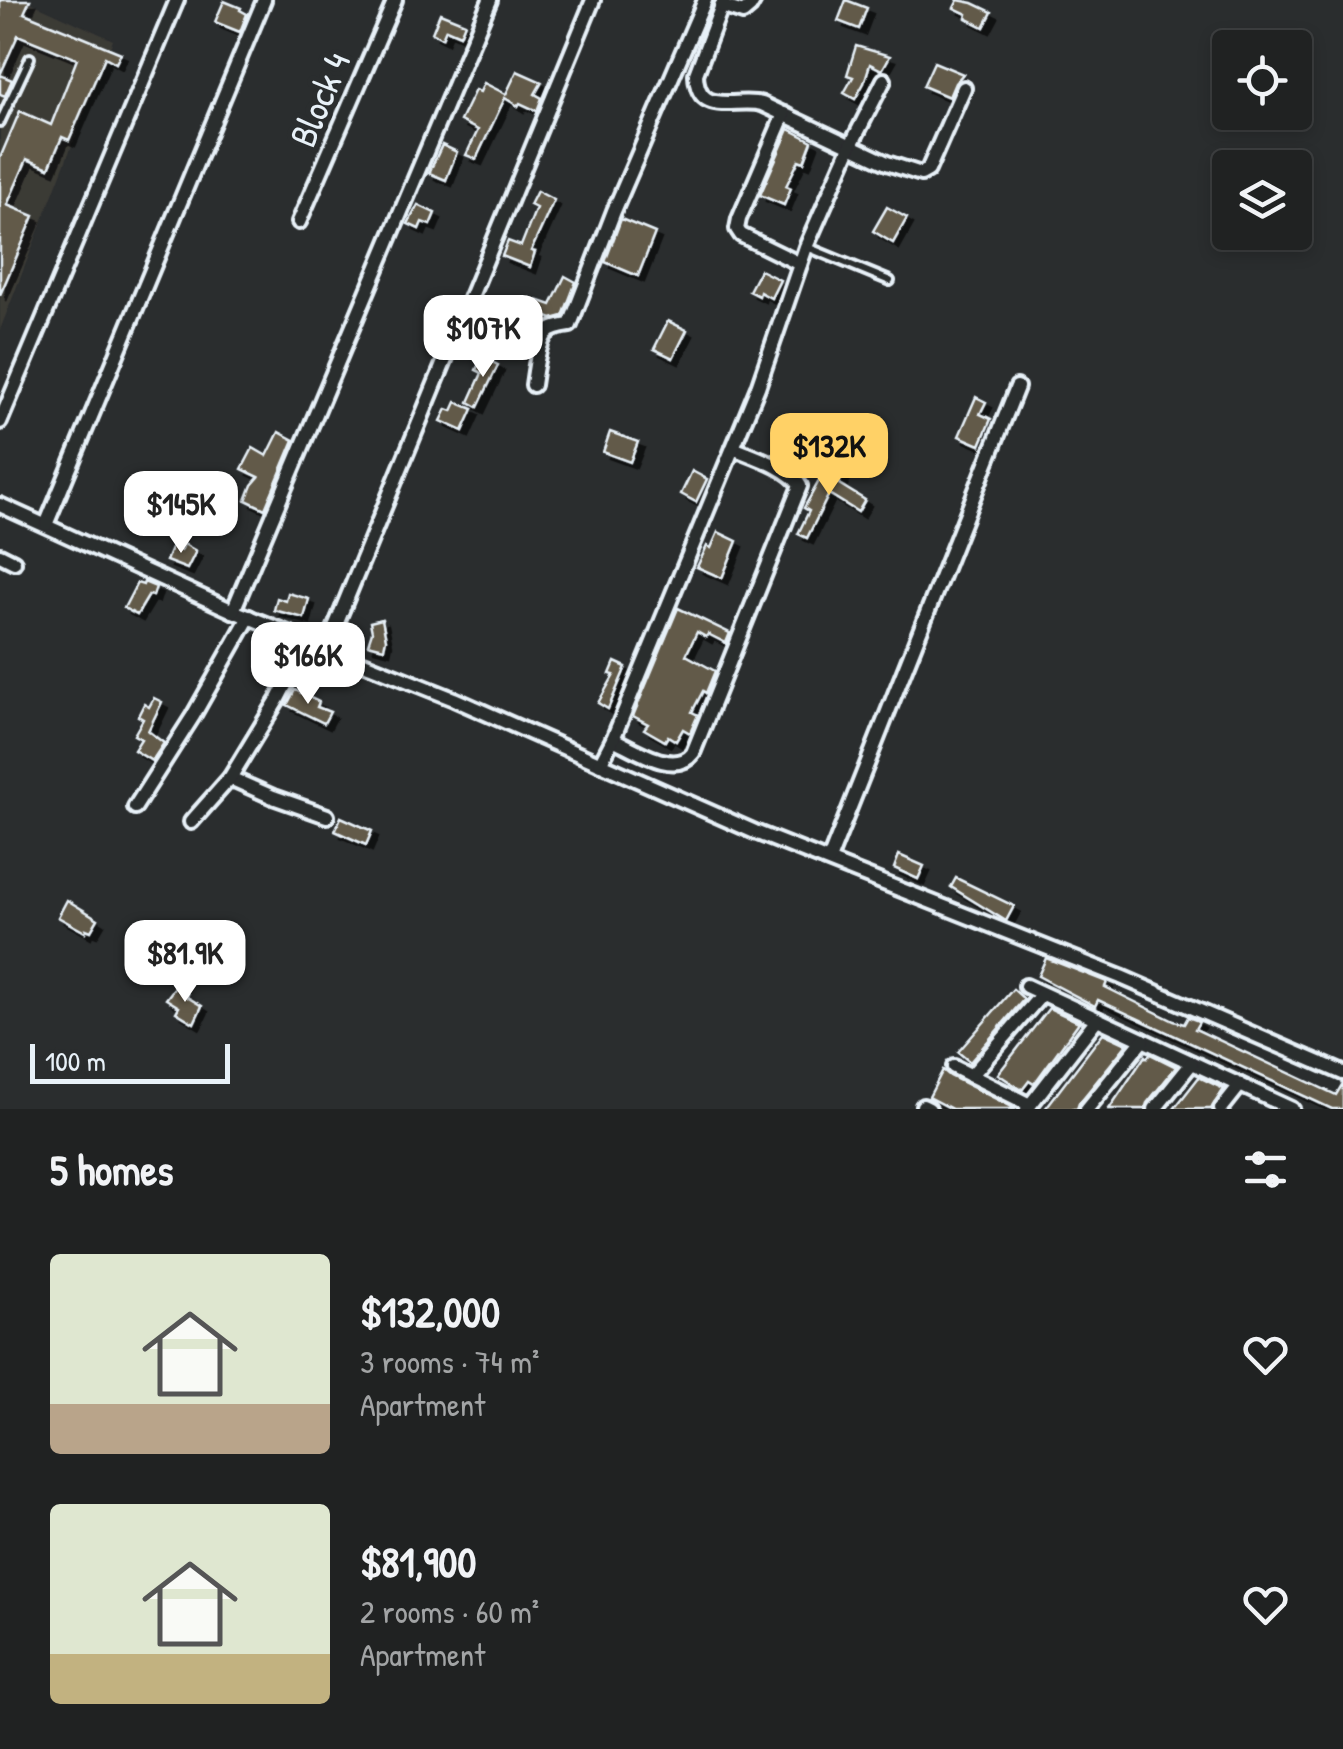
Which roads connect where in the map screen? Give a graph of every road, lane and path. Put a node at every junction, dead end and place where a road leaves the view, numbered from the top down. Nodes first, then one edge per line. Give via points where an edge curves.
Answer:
1 (177, 0) edge
2 (264, 0) edge
3 (395, 0) edge
4 (490, 0) edge
5 (594, 0) edge
6 (704, 0) edge
7 (754, 0) edge
8 (723, 3) edge
9 (30, 58) dead end
10 (884, 80) dead end
11 (964, 88) dead end
12 (784, 114) junction
13 (0, 122) edge
14 (850, 146) junction
15 (299, 222) dead end
16 (806, 247) junction
17 (800, 264) junction
18 (890, 282) dead end
19 (533, 385) dead end
20 (1016, 387) dead end
21 (0, 422) edge
22 (733, 448) junction
23 (0, 504) edge
24 (46, 525) junction
25 (0, 556) edge
26 (14, 562) dead end
27 (233, 610) junction
28 (249, 617) junction
29 (308, 642) junction
30 (326, 649) junction
31 (613, 740) junction
32 (600, 764) junction
33 (230, 778) junction
34 (135, 807) dead end
35 (327, 816) dead end
36 (191, 822) dead end
37 (829, 860) junction
38 (1026, 986) dead end
39 (1042, 994) junction
40 (1097, 1019) junction
41 (1143, 1040) junction
42 (1192, 1063) junction
43 (954, 1067) dead end
44 (1343, 1073) edge
45 (972, 1076) junction
46 (1240, 1085) junction
47 (1028, 1107) edge
48 (1087, 1109) edge
49 (1154, 1109) edge
50 (1221, 1109) edge
51 (1290, 1109) edge

1 - 21 street
2 - 24 street
3 - 15 street, Block 4
4 - 27 street
5 - 30 street
6 - 19 street via 570,325 545,335
7 - 8 street via 742,13
8 - 12 street via 696,83 712,102 754,102
9 - 13 lane
10 - 14 street
11 - 14 street via 921,174
12 - 14 street
12 - 17 street via 738,229
14 - 16 street
16 - 17 street
16 - 18 lane
17 - 22 street
20 - 37 street
22 - 31 street
22 - 31 street via 784,470 800,486 701,734 688,760 679,763
23 - 24 street
24 - 27 street
25 - 26 street
27 - 28 street
28 - 29 street
28 - 34 street
29 - 30 street
29 - 33 street
30 - 32 street
31 - 32 street
32 - 37 street
33 - 35 street
33 - 36 street
37 - 44 street
38 - 39 street
39 - 40 street
39 - 45 street
40 - 41 street
40 - 47 street
41 - 42 street
41 - 48 street
42 - 46 street
42 - 49 street
43 - 45 street
45 - 47 street
46 - 50 street
46 - 51 street

